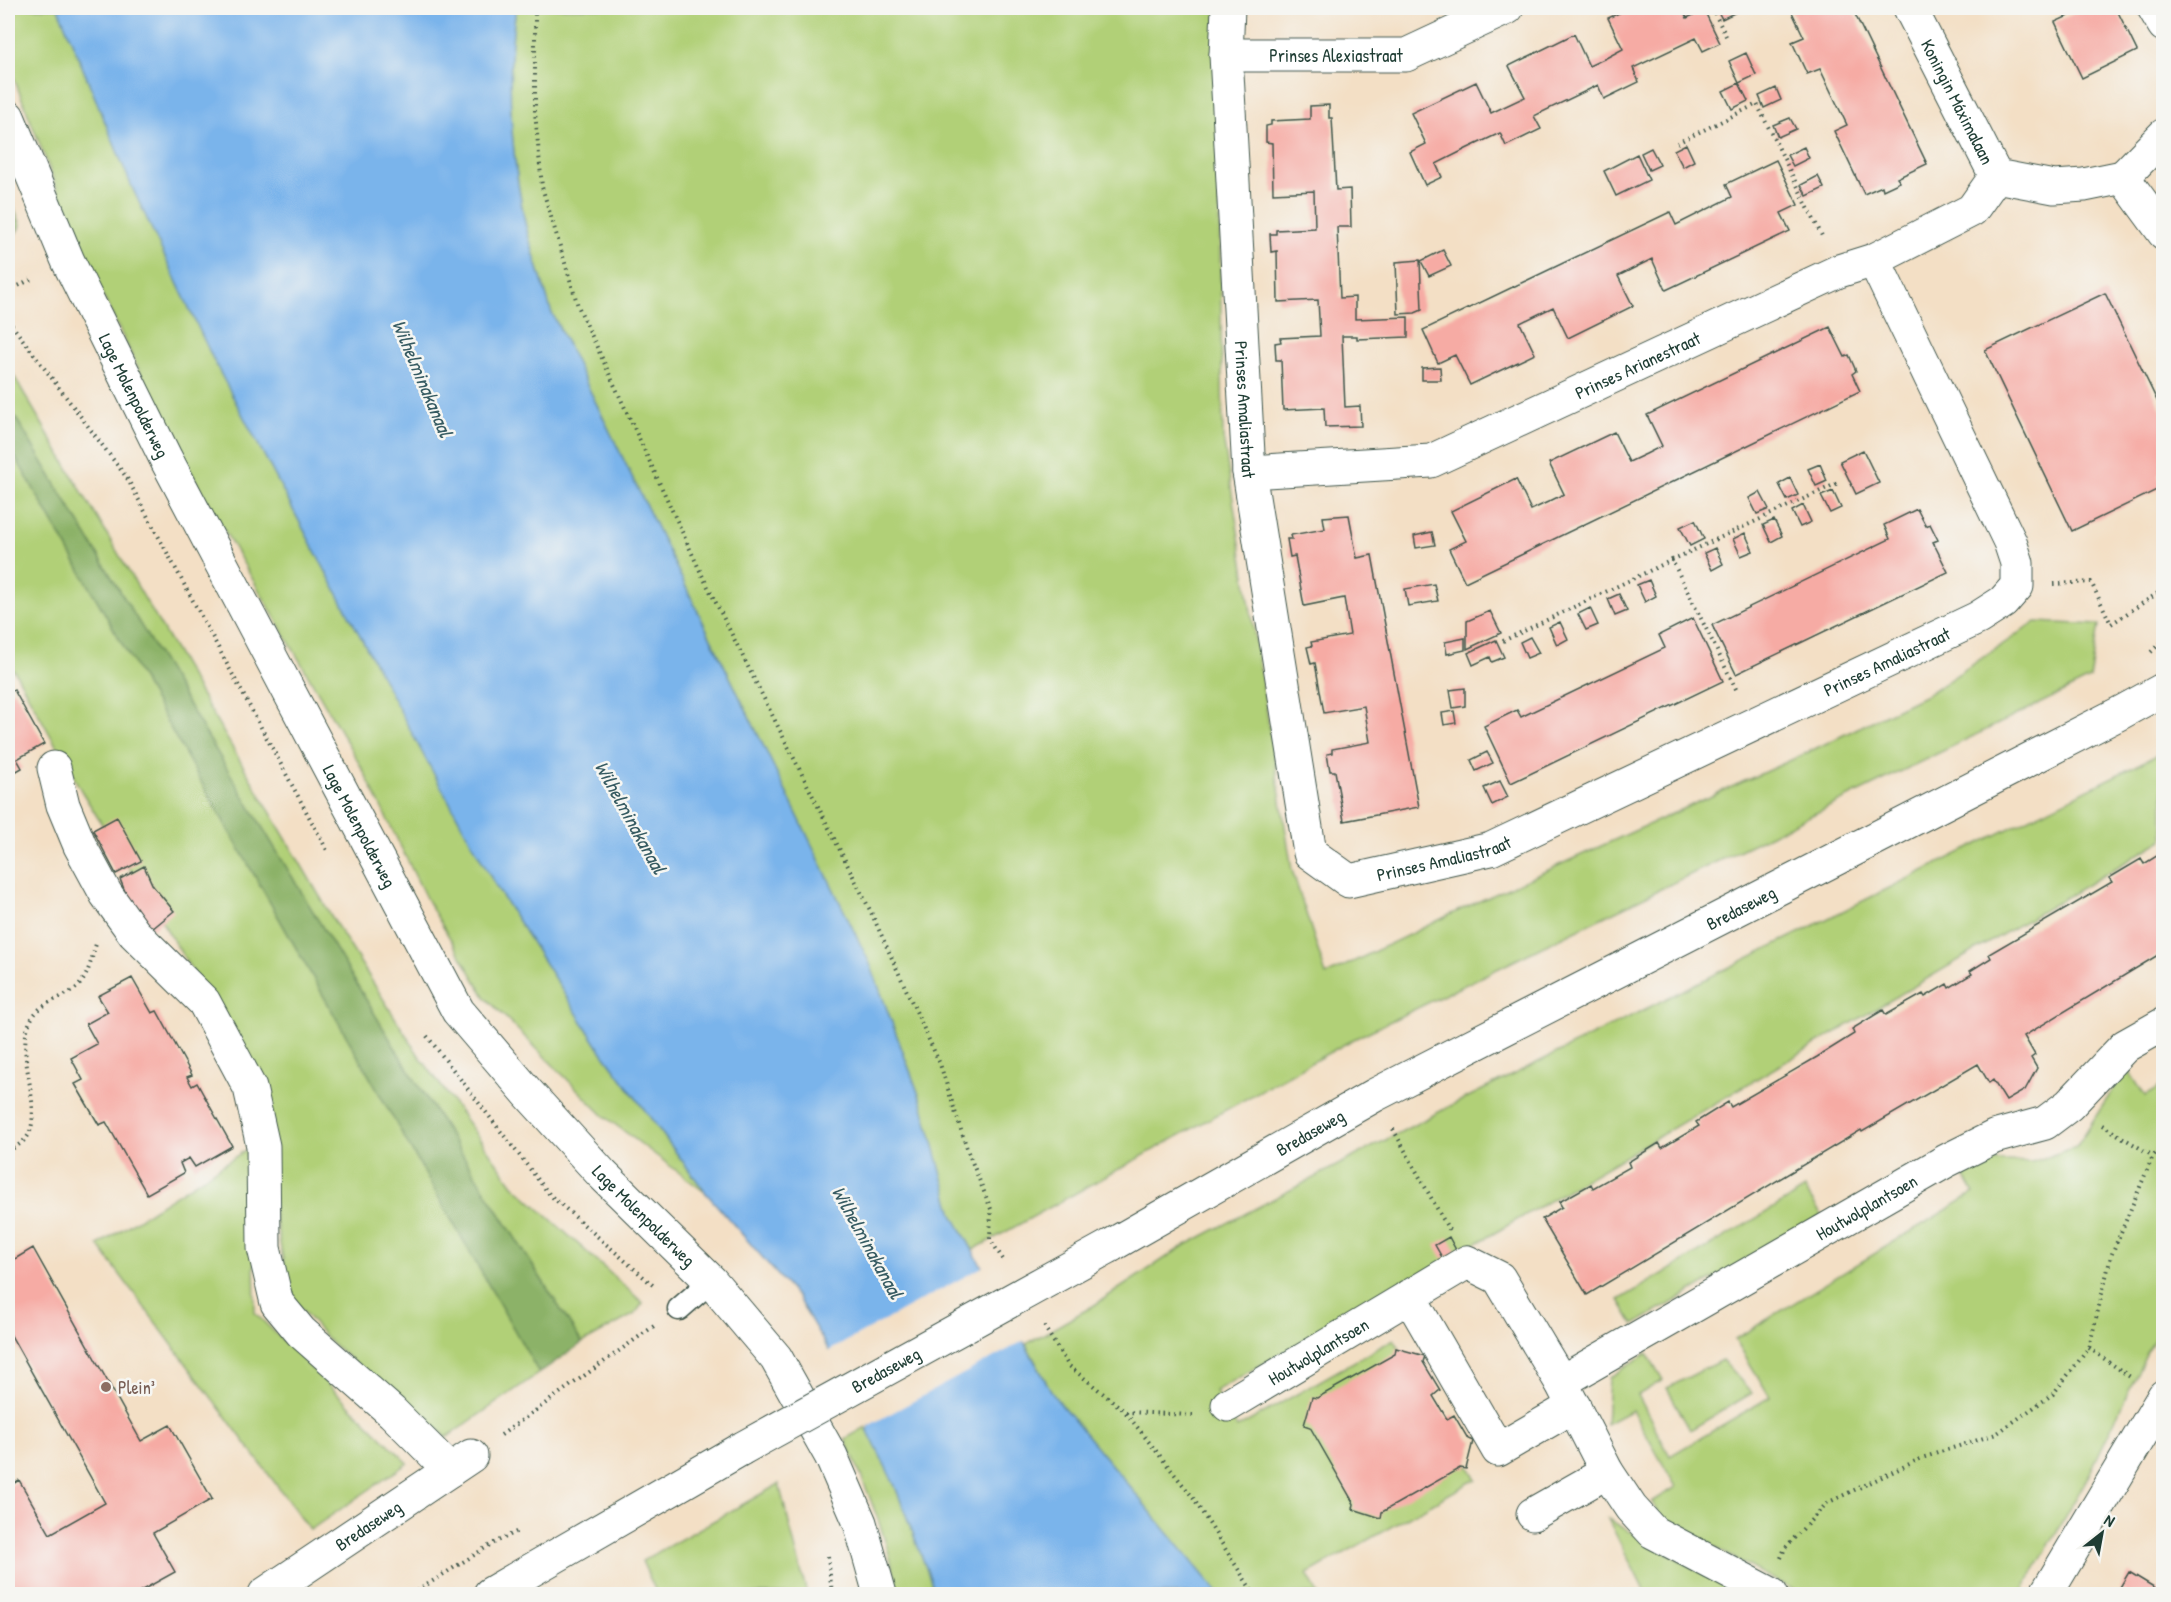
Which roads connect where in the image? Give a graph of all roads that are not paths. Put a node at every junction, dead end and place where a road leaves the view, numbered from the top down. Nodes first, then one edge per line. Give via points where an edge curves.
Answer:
1 (1228, 8) edge
2 (1507, 8) edge
3 (1910, 8) edge
4 (2154, 8) edge
5 (2163, 25) edge
6 (1226, 55) junction
7 (8, 117) edge
8 (2163, 135) edge
9 (1996, 176) junction
10 (2122, 177) junction
11 (2163, 233) edge
12 (1874, 260) junction
13 (1249, 472) junction
14 (2157, 689) edge
15 (54, 768) dead end
16 (2163, 1024) edge
17 (711, 1281) junction
18 (1409, 1296) junction
19 (679, 1309) road end
20 (1567, 1394) junction
21 (2163, 1399) edge
22 (1228, 1405) road end
23 (1607, 1472) junction
24 (1533, 1514) dead end
25 (1769, 1593) edge
26 (266, 1594) edge
27 (490, 1594) edge
28 (880, 1594) edge
29 (2046, 1594) edge

1 - 6 street, Prinses Amaliastraat
2 - 6 street, Prinses Alexiastraat via 1406,54
3 - 9 street, Koningin Máximalaan
4 - 5 street
6 - 13 street, Prinses Amaliastraat
7 - 17 street, Lage Molenpolderweg via 68,261 166,459 458,1011 602,1174
8 - 10 street
9 - 10 street, Koningin Máximalaan via 2054,187
9 - 12 street, Prinses Arianestraat via 1972,210
10 - 11 street
12 - 13 street, Prinses Arianestraat via 1839,272 1431,461
12 - 13 street, Prinses Amaliastraat via 2010,542 2017,563 2017,586 2003,602 1978,618 1491,849 1349,880 1310,853
14 - 27 street, Bredaseweg, bridge via 2122,712 1375,1095 741,1449
15 - 26 street, Bredaseweg via 63,805 80,846 119,912 134,933 204,1002 250,1088 263,1146 264,1248 277,1303 301,1332 392,1412 461,1463
16 - 20 street, Houtwolplantsoen via 2125,1046 2069,1105 2045,1123 1994,1137 1946,1161
17 - 19 lane
17 - 28 street, Lage Molenpolderweg via 776,1358 831,1456 860,1523
18 - 20 street, Houtwolplantsoen via 1467,1262 1498,1278
18 - 20 street, Houtwolplantsoen via 1498,1450
18 - 22 street, Houtwolplantsoen
20 - 23 street
21 - 29 street
23 - 24 street
23 - 25 street via 1653,1532

